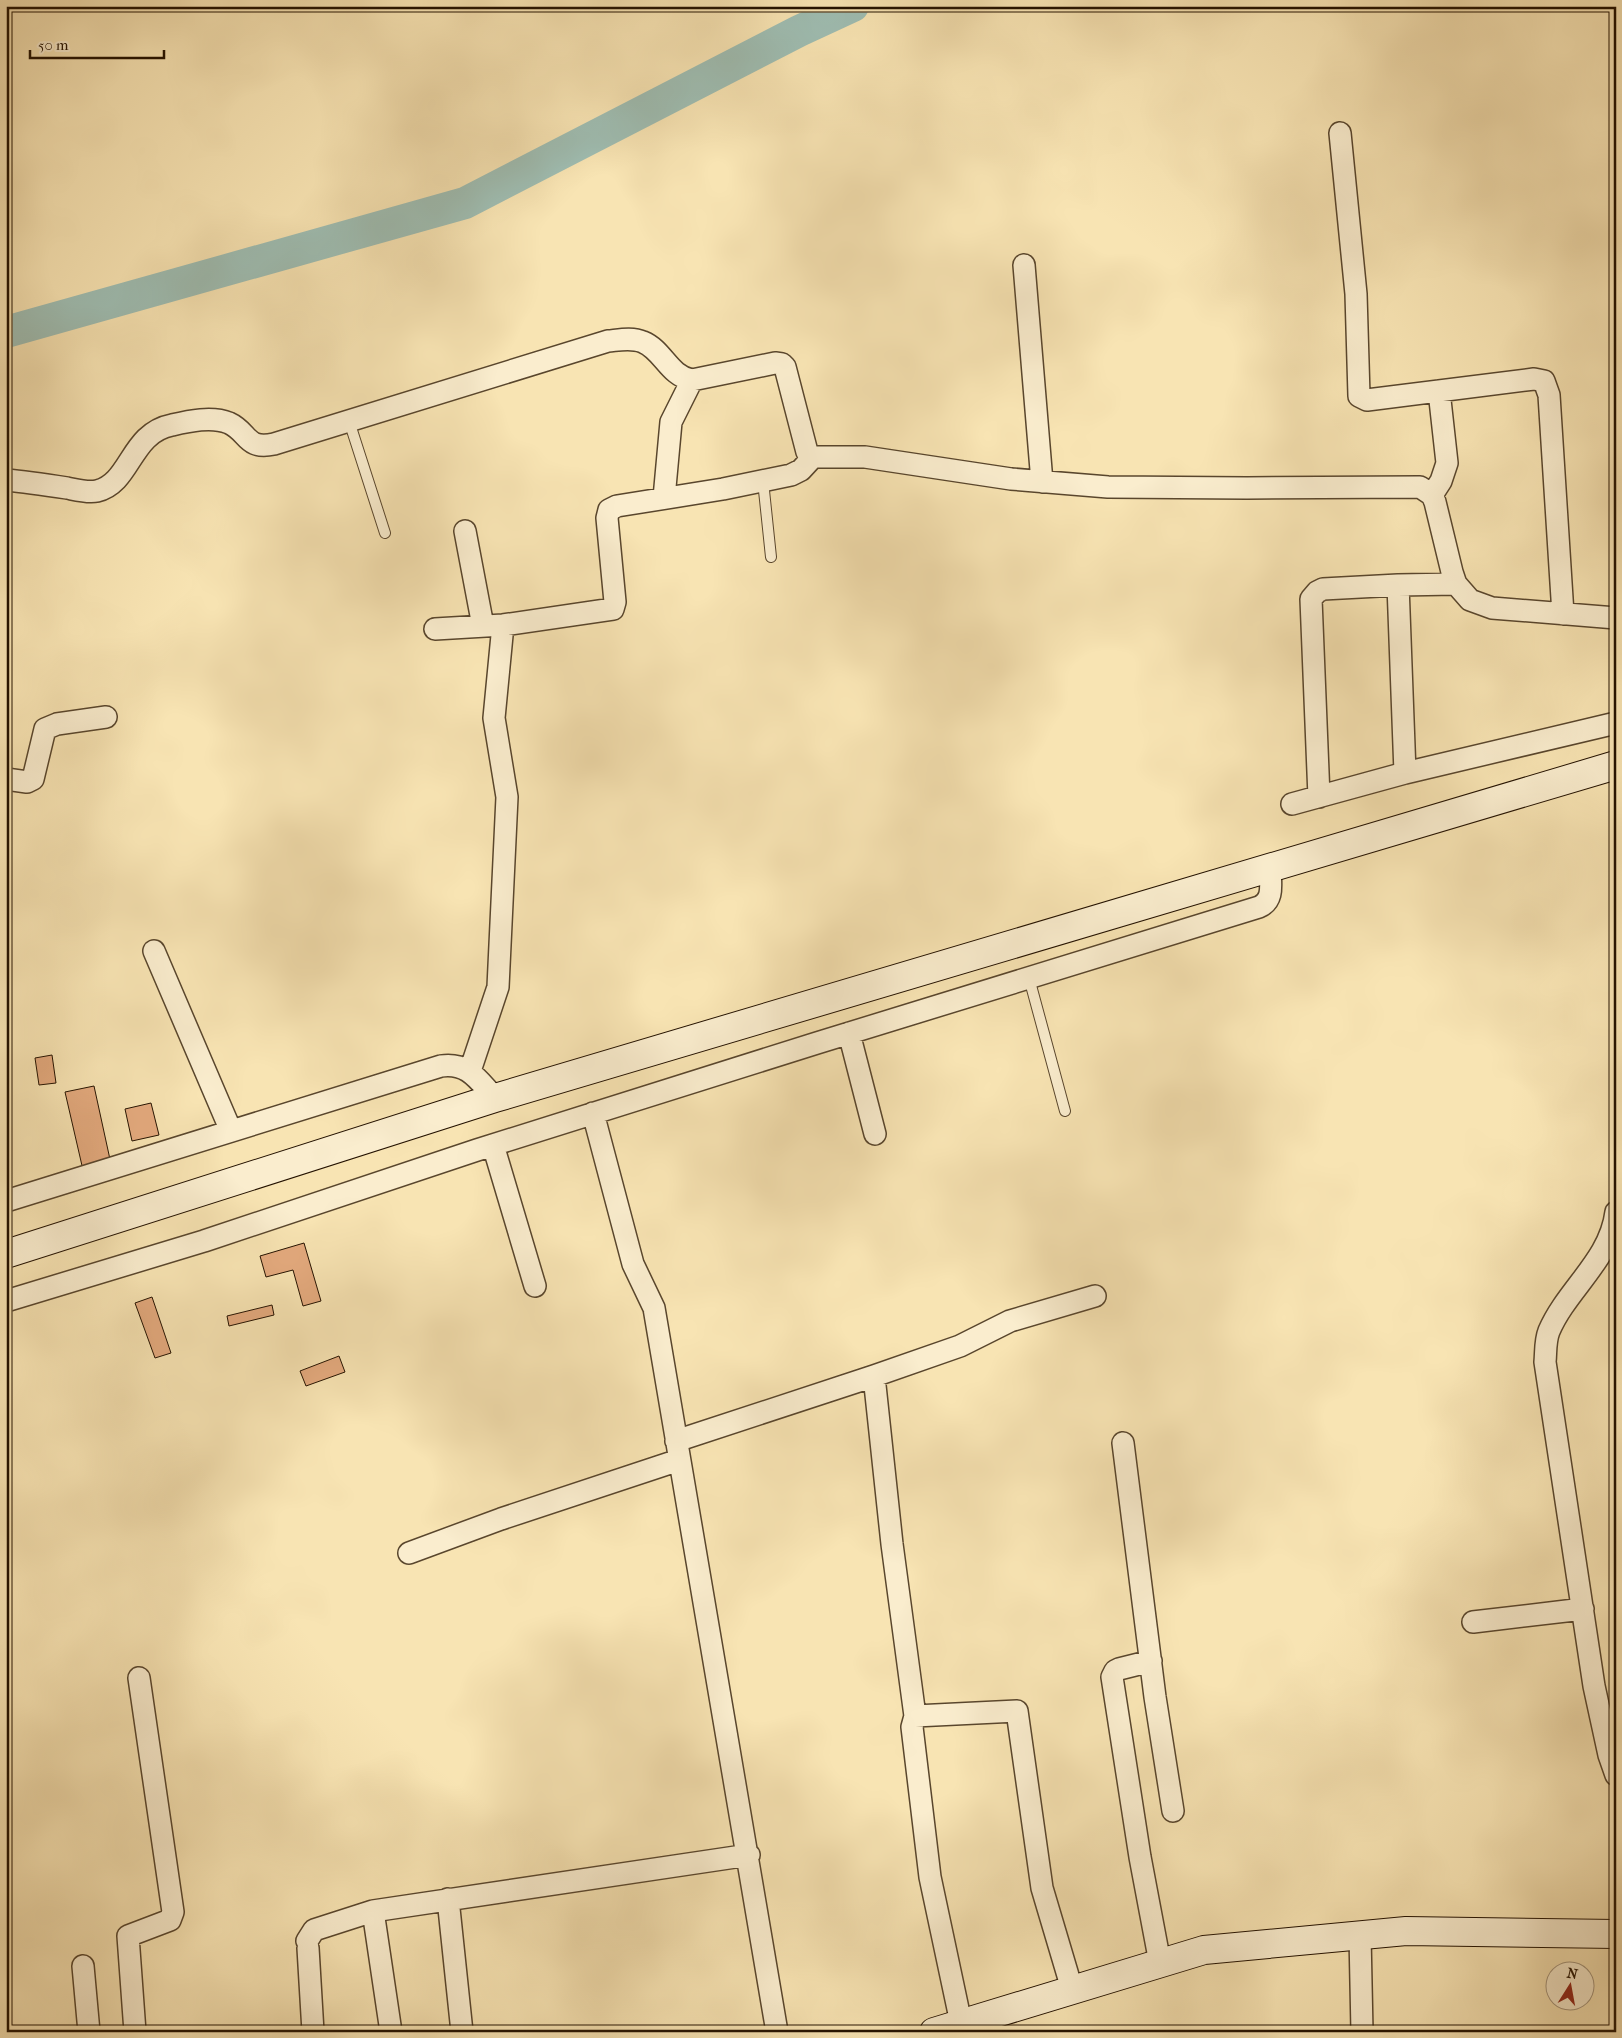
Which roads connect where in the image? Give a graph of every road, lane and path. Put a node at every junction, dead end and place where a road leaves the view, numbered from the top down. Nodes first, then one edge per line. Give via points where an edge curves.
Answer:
1 (1340, 133) dead end
2 (1024, 265) dead end
3 (692, 380) junction
4 (1439, 391) junction
5 (349, 421) junction
6 (813, 457) junction
7 (6, 480) edge
8 (762, 481) junction
9 (1042, 482) junction
10 (1432, 495) junction
11 (664, 498) junction
12 (465, 531) dead end
13 (385, 533) dead end
14 (771, 557) dead end
15 (1456, 584) junction
16 (1398, 585) junction
17 (1563, 614) junction
18 (1616, 618) edge
19 (493, 626) junction
20 (435, 629) dead end
21 (106, 717) dead end
22 (1616, 723) edge
23 (1616, 765) edge
24 (1405, 773) junction
25 (6, 779) edge
26 (1319, 797) junction
27 (1292, 804) dead end
28 (1270, 868) junction
29 (154, 950) dead end
30 (1029, 978) junction
31 (849, 1033) junction
32 (470, 1071) junction
33 (495, 1098) junction
34 (1065, 1111) dead end
35 (593, 1113) junction
36 (231, 1131) junction
37 (875, 1134) dead end
38 (493, 1145) junction
39 (7, 1197) edge
40 (1616, 1212) edge
41 (6, 1254) edge
42 (535, 1286) dead end
43 (1095, 1296) dead end
44 (6, 1301) edge
45 (874, 1376) junction
46 (1123, 1444) dead end
47 (677, 1450) junction
48 (409, 1553) dead end
49 (1583, 1609) junction
50 (1472, 1622) dead end
51 (1151, 1661) junction
52 (139, 1678) dead end
53 (1606, 1696) edge
54 (915, 1716) junction
55 (1616, 1774) edge
56 (1173, 1811) dead end
57 (748, 1855) junction
58 (448, 1899) junction
59 (373, 1911) junction
60 (1616, 1934) edge
61 (1360, 1935) junction
62 (1160, 1963) junction
63 (83, 1966) dead end
64 (1072, 1989) junction
65 (961, 2023) junction
66 (89, 2032) edge
67 (135, 2032) edge
68 (313, 2032) edge
69 (391, 2032) edge
70 (462, 2032) edge
71 (777, 2032) edge
72 (934, 2032) edge
73 (1362, 2032) edge

1 - 4 street via 1356,294 1359,396 1368,400
2 - 9 street
3 - 5 street via 674,372 644,342 634,339 608,341
3 - 6 street via 782,364 807,452
3 - 11 street via 671,422
4 - 10 street via 1447,463
4 - 17 street via 1534,379 1546,384
5 - 7 street via 265,446 253,444 238,429 223,421 172,424 144,438 117,478 96,491
5 - 13 lane
6 - 8 street via 796,473
6 - 9 street via 865,457
8 - 11 street
8 - 14 lane
9 - 10 street via 1108,487 1410,486 1420,487
10 - 15 street
11 - 19 street via 609,510 613,609
12 - 19 street
15 - 16 street
15 - 17 street via 1470,600 1492,608
16 - 24 street
16 - 26 street via 1323,590 1311,599
17 - 18 street
19 - 20 street
19 - 32 street via 494,718 506,797 498,987
21 - 25 street via 49,726 43,734 33,779 22,782
22 - 24 street
23 - 28 street
24 - 26 street
26 - 27 street
28 - 30 street via 1270,897 1259,907
28 - 33 street
29 - 36 street
30 - 31 street
30 - 34 lane
31 - 35 street
31 - 37 street
32 - 33 street
32 - 36 street via 456,1065 441,1066
33 - 41 street
35 - 38 street
35 - 47 street via 633,1264 654,1308
36 - 39 street
38 - 42 street
38 - 44 street via 204,1241
40 - 49 street via 1602,1253 1555,1320 1548,1333 1546,1348 1547,1378
43 - 45 street via 1010,1321 960,1346
45 - 47 street
45 - 54 street
46 - 51 street
47 - 48 street
47 - 57 street
49 - 50 street
49 - 53 street
51 - 56 street
51 - 62 street via 1119,1668 1112,1677
52 - 67 street via 173,1912 170,1920 128,1936
53 - 55 street via 1609,1755
54 - 64 street via 1017,1710 1042,1888
54 - 65 street via 912,1727 930,1877
57 - 58 street
57 - 71 street
58 - 59 street
58 - 70 street
59 - 68 street via 314,1930 308,1944
59 - 69 street
60 - 61 street via 1406,1931
61 - 62 street via 1204,1950
61 - 73 street
62 - 64 street
63 - 66 street
64 - 65 street
65 - 72 street

